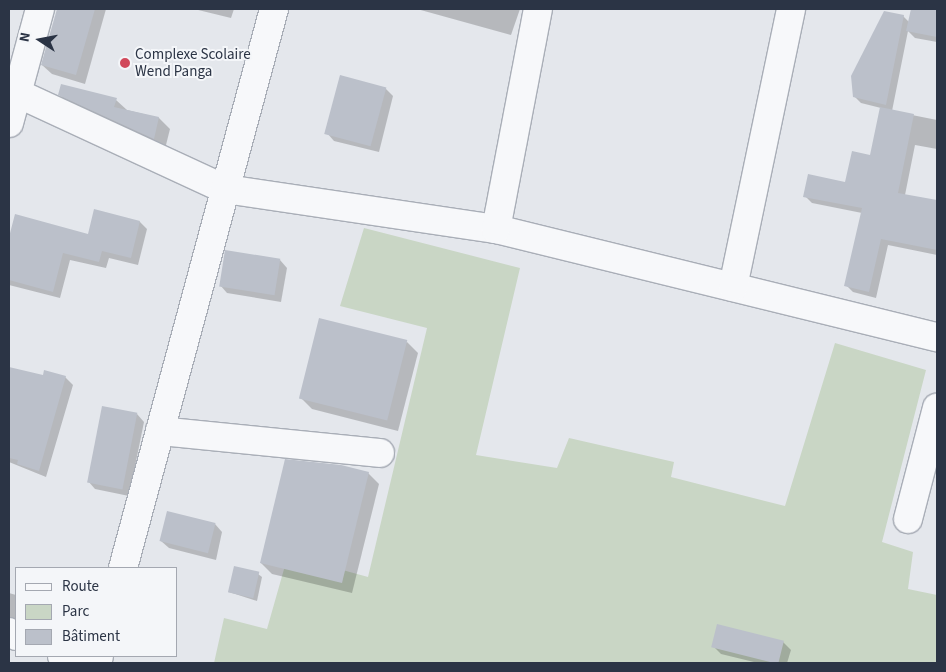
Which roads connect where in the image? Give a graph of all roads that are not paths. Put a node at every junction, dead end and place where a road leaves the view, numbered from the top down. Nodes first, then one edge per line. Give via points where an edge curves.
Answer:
1 (40, 9) edge
2 (274, 9) edge
3 (538, 9) edge
4 (791, 9) edge
5 (17, 93) junction
6 (9, 123) edge
7 (225, 189) junction
8 (496, 230) junction
9 (733, 287) junction
10 (937, 337) edge
11 (937, 408) edge
12 (160, 431) junction
13 (380, 453) dead end
14 (908, 519) dead end
15 (123, 567) edge
16 (65, 657) edge
17 (80, 663) edge

1 - 5 street
2 - 7 street
3 - 8 street
4 - 9 street
5 - 6 street
5 - 7 street
7 - 8 street
7 - 12 street
8 - 9 street
9 - 10 street
11 - 14 street
12 - 13 street
12 - 15 street
16 - 17 street

